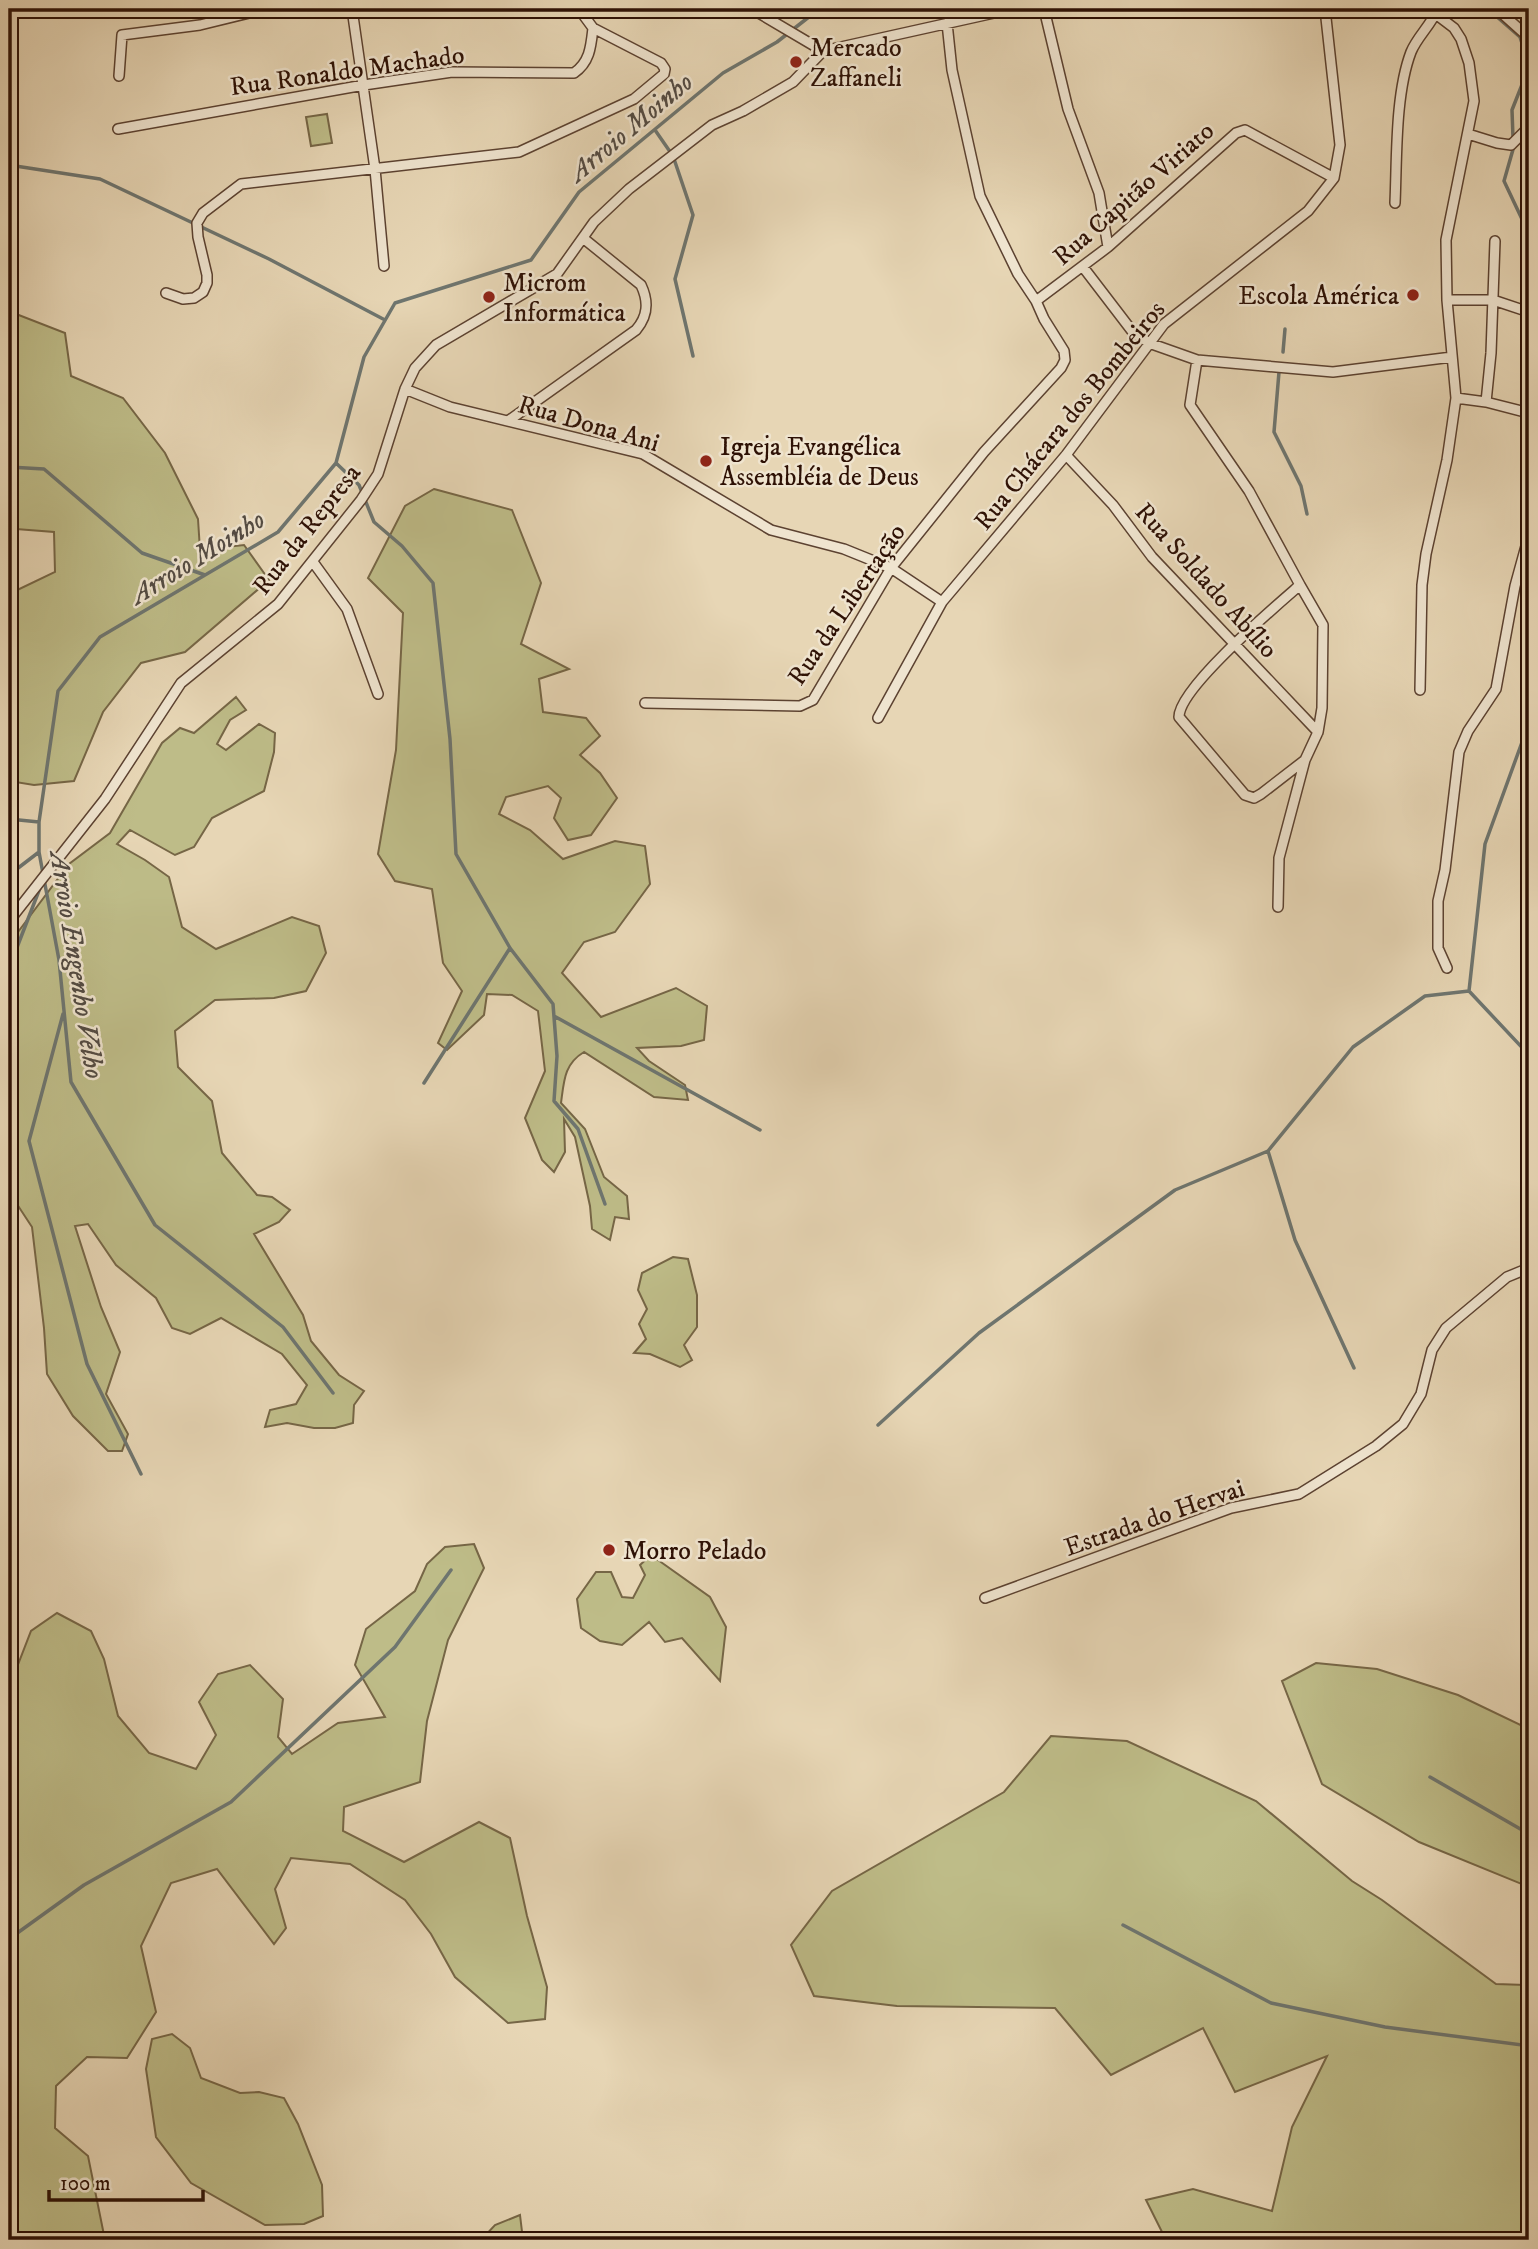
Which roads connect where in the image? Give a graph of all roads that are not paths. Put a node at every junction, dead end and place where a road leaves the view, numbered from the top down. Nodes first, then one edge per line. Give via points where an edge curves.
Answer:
1 (263, 9) edge
2 (352, 9) edge
3 (579, 9) edge
4 (752, 9) edge
5 (1012, 9) edge
6 (1044, 9) edge
7 (1325, 9) edge
8 (1497, 9) edge
9 (1434, 10) edge
10 (947, 23) junction
11 (593, 28) junction
12 (1526, 35) dead end
13 (823, 51) junction
14 (119, 76) dead end
15 (363, 85) junction
16 (1529, 127) edge
17 (118, 129) dead end
18 (1468, 134) junction
19 (374, 169) junction
20 (1334, 178) junction
21 (1395, 203) dead end
22 (583, 237) junction
23 (1495, 241) dead end
24 (1108, 247) junction
25 (384, 266) dead end
26 (1083, 267) junction
27 (166, 293) dead end
28 (1447, 300) junction
29 (1493, 300) junction
30 (1036, 301) junction
31 (1529, 312) edge
32 (1149, 343) junction
33 (1452, 357) junction
34 (1197, 360) junction
35 (405, 389) junction
36 (1456, 398) junction
37 (1486, 402) junction
38 (1529, 413) edge
39 (508, 421) junction
40 (1529, 422) edge
41 (1066, 455) junction
42 (313, 562) junction
43 (891, 568) junction
44 (1300, 585) junction
45 (942, 602) junction
46 (1235, 643) junction
47 (1420, 690) dead end
48 (378, 694) dead end
49 (645, 703) dead end
50 (878, 718) dead end
51 (1318, 732) junction
52 (1305, 760) junction
53 (1278, 907) dead end
54 (9, 921) edge
55 (1447, 968) dead end
56 (1529, 1268) edge
57 (985, 1598) dead end

1 - 14 street via 200,25 122,35
2 - 15 street
3 - 11 street
4 - 13 street
5 - 10 street
6 - 24 street via 1068,109 1099,192
7 - 20 street, Rua Chácara dos Bombeiros via 1340,145
8 - 12 street
9 - 18 street via 1454,28 1469,63 1474,101
9 - 21 street via 1407,64 1398,126
10 - 13 street
10 - 30 street, Rua da Libertação via 952,70 980,196
11 - 15 street, Rua Ronaldo Machado via 588,58 574,73 452,72
11 - 19 street via 662,63 664,74 634,99 519,152
13 - 22 street, Rua da Represa via 793,82 712,125 629,188
15 - 17 street, Rua Ronaldo Machado
15 - 19 street
16 - 18 street via 1514,142 1497,143
18 - 28 street via 1446,240
19 - 25 street
19 - 27 street via 242,184 203,213 197,223 208,283 203,292 183,299
20 - 24 street, Rua Capitão Viriato via 1245,130 1236,133
20 - 32 street, Rua Chácara dos Bombeiros via 1308,211 1164,324
22 - 35 street, Rua da Represa via 557,274 436,345 415,368
22 - 39 street via 641,285 646,296 645,319
23 - 29 street
24 - 26 street, Rua Capitão Viriato
26 - 30 street, Rua Capitão Viriato
26 - 32 street via 1132,331
28 - 29 street
28 - 33 street
29 - 31 street
29 - 37 street
30 - 43 street, Rua da Libertação via 1064,351 1061,368 984,452
32 - 34 street
32 - 41 street, Rua Chácara dos Bombeiros
33 - 34 street via 1333,372
33 - 36 street
34 - 44 street via 1190,405 1249,491
35 - 39 street, Rua Dona Ani via 450,407
35 - 42 street, Rua da Represa via 378,474
36 - 37 street
36 - 47 street via 1422,586
37 - 38 street
39 - 43 street, Rua Dona Ani via 643,454 771,530 844,549
40 - 55 street via 1526,546 1502,664 1496,689 1459,752 1438,901 1438,948
41 - 45 street, Rua Chácara dos Bombeiros
41 - 46 street, Rua Soldado Abílio via 1152,557
42 - 48 street via 347,609
42 - 54 street, Rua da Represa via 278,604 181,684 105,799
43 - 45 street, Rua Dona Ani
43 - 49 street, Rua da Libertação via 813,700 800,705
44 - 46 street
44 - 51 street via 1325,636
45 - 50 street, Rua Chácara dos Bombeiros
46 - 51 street, Rua Soldado Abílio
46 - 52 street via 1194,688 1179,709 1179,717 1245,795 1254,798 1261,794
51 - 52 street
52 - 53 street via 1279,858
56 - 57 street, Estrada do Hervai via 1507,1277 1446,1328 1432,1350 1421,1394 1403,1424 1299,1494 1231,1508

